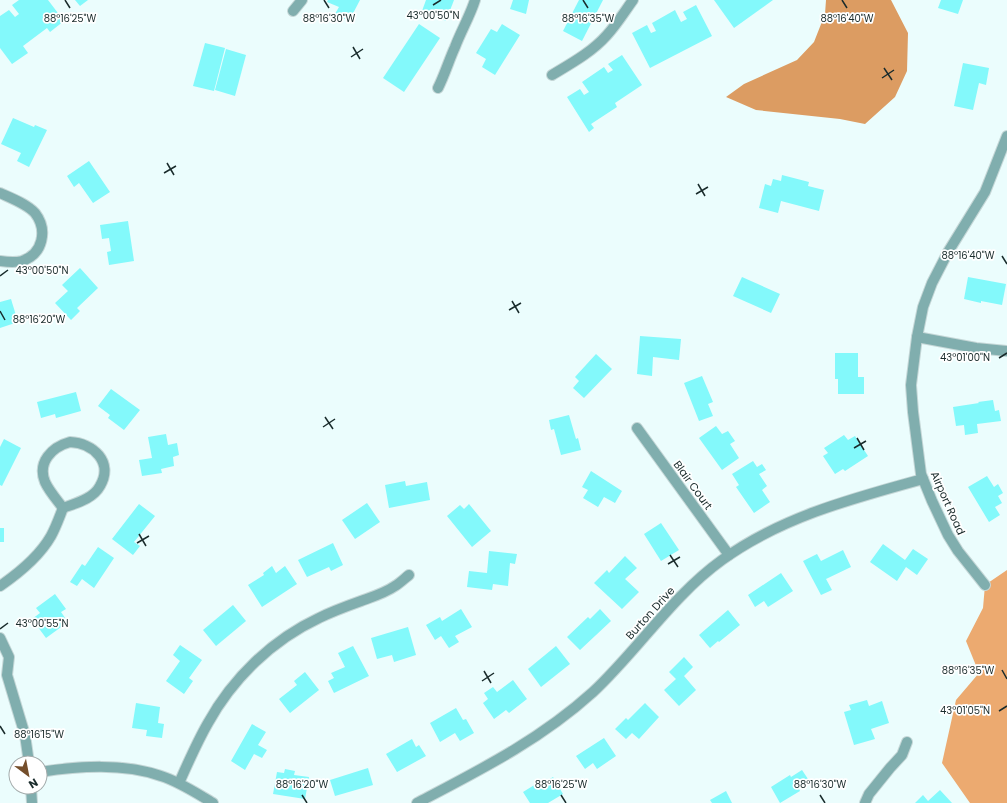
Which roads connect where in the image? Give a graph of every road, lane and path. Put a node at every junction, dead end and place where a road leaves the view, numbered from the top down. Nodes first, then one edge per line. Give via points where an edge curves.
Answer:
1 (302, 0) edge
2 (475, 0) edge
3 (634, 0) edge
4 (293, 11) dead end
5 (552, 75) dead end
6 (438, 88) dead end
7 (1007, 136) edge
8 (0, 193) edge
9 (0, 261) edge
10 (917, 337) junction
11 (1007, 351) edge
12 (637, 428) dead end
13 (923, 479) junction
14 (63, 508) junction
15 (729, 555) junction
16 (409, 575) dead end
17 (985, 584) dead end
18 (0, 586) edge
19 (0, 638) edge
20 (3, 672) edge
21 (907, 742) dead end
22 (27, 755) edge
23 (48, 771) edge
24 (179, 783) junction
25 (213, 803) edge
26 (417, 803) edge
27 (865, 803) edge

1 - 4 street
2 - 6 street
3 - 5 street via 598,44
7 - 10 street, Airport Road via 986,192 956,238 932,283 923,307
8 - 9 street via 35,213 42,228 42,241 32,256 21,261
10 - 11 street
10 - 13 street, Airport Road via 912,412
12 - 15 street, Blair Court
13 - 15 street, Burton Drive via 799,518 773,529
13 - 17 street, Airport Road via 948,536
14 - 14 street via 90,496 100,487 103,478 101,458 87,445 78,442 60,445 51,451 43,465 46,483
14 - 18 street via 50,538 37,555
15 - 26 street, Burton Drive via 675,602 618,667 573,709 525,744
16 - 24 street via 394,587 317,618 287,636 256,661 216,709
19 - 20 street via 9,657
20 - 22 street via 21,722
21 - 27 street via 902,755 873,789
23 - 24 street via 100,767 124,768 155,774
24 - 25 street

